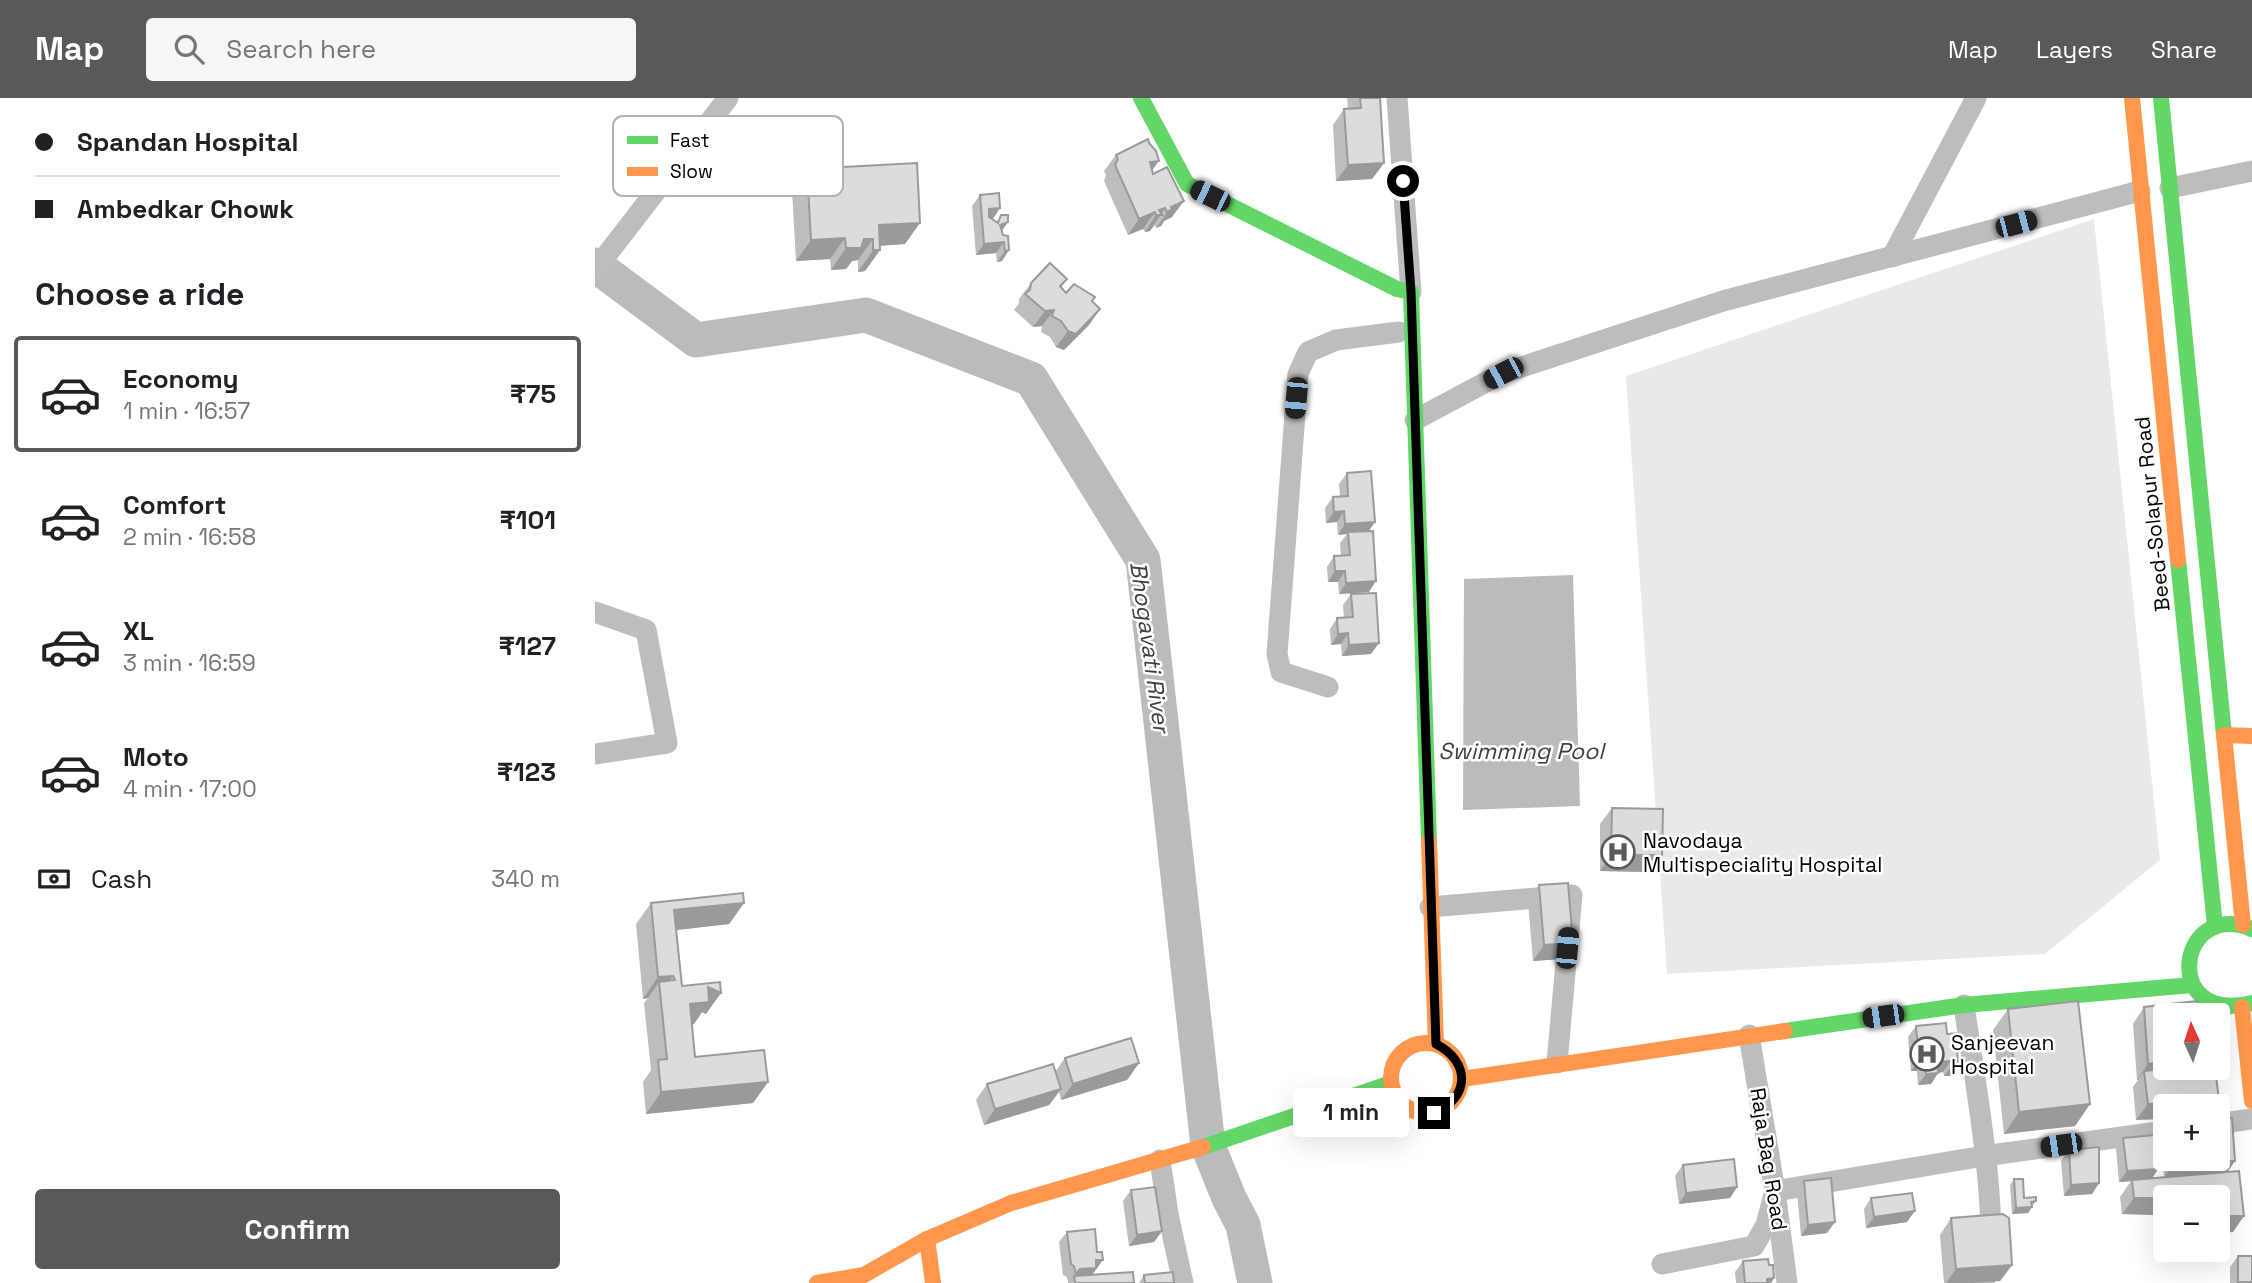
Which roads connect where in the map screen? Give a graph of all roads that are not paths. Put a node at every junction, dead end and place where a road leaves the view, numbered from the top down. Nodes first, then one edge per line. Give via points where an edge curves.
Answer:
1 (728, 98) edge
2 (1142, 98) edge
3 (1397, 98) edge
4 (1976, 98) edge
5 (2132, 98) edge
6 (2161, 98) edge
7 (714, 116) edge
8 (2252, 171) edge
9 (2169, 188) junction
10 (2140, 191) junction
11 (652, 196) edge
12 (1892, 257) junction
13 (595, 270) edge
14 (1404, 291) junction
15 (1399, 332) junction
16 (1415, 419) junction
17 (595, 612) edge
18 (1328, 687) dead end
19 (2224, 735) junction
20 (2252, 736) edge
21 (595, 754) edge
22 (1430, 907) junction
23 (2215, 926) junction
24 (2248, 927) edge
25 (2093, 978) dead end
26 (2192, 985) junction
27 (1964, 1005) junction
28 (2247, 1005) edge
29 (1749, 1035) junction
30 (1430, 1044) junction
31 (1557, 1059) junction
32 (1461, 1074) junction
33 (1391, 1083) junction
34 (2252, 1094) edge
35 (2252, 1119) edge
36 (2230, 1122) edge
37 (2153, 1133) edge
38 (1984, 1156) junction
39 (1160, 1160) junction
40 (1775, 1191) junction
41 (927, 1239) junction
42 (1662, 1264) dead end
43 (817, 1283) edge
44 (933, 1283) edge
45 (1182, 1283) edge
46 (1787, 1283) edge
47 (1983, 1283) edge

1 - 7 street
2 - 14 main road via 1187,184
3 - 14 street
4 - 12 street
5 - 10 main road, Beed-Solapur Road
6 - 9 main road
8 - 9 street
9 - 19 main road
10 - 12 street
10 - 23 main road, Beed-Solapur Road
11 - 13 street
12 - 16 street via 1723,301 1503,373
14 - 15 main road
14 - 16 main road
15 - 18 street via 1336,340 1308,352 1298,374 1277,654 1281,672
15 - 30 main road
16 - 22 main road
17 - 21 street via 646,630 667,743
19 - 20 main road
19 - 24 main road
22 - 30 main road
22 - 31 street via 1572,895
23 - 24 main road
23 - 26 main road via 2194,943 2182,965
25 - 31 main road
26 - 27 main road
26 - 28 main road via 2213,1005 2227,1009
27 - 29 main road
27 - 38 street
28 - 34 main road
29 - 31 main road
29 - 40 street, Raja Bag Road
30 - 32 main road via 1447,1049
30 - 33 main road via 1403,1052
31 - 32 main road
32 - 33 main road via 1454,1101 1434,1113 1402,1104
33 - 39 main road
35 - 36 street
37 - 38 street
38 - 40 street
38 - 47 street via 1992,1223 1989,1273
39 - 41 main road via 1011,1202
39 - 45 street
40 - 42 street via 1766,1225 1754,1246
40 - 46 street, Raja Bag Road
41 - 43 main road via 864,1275
41 - 44 main road

